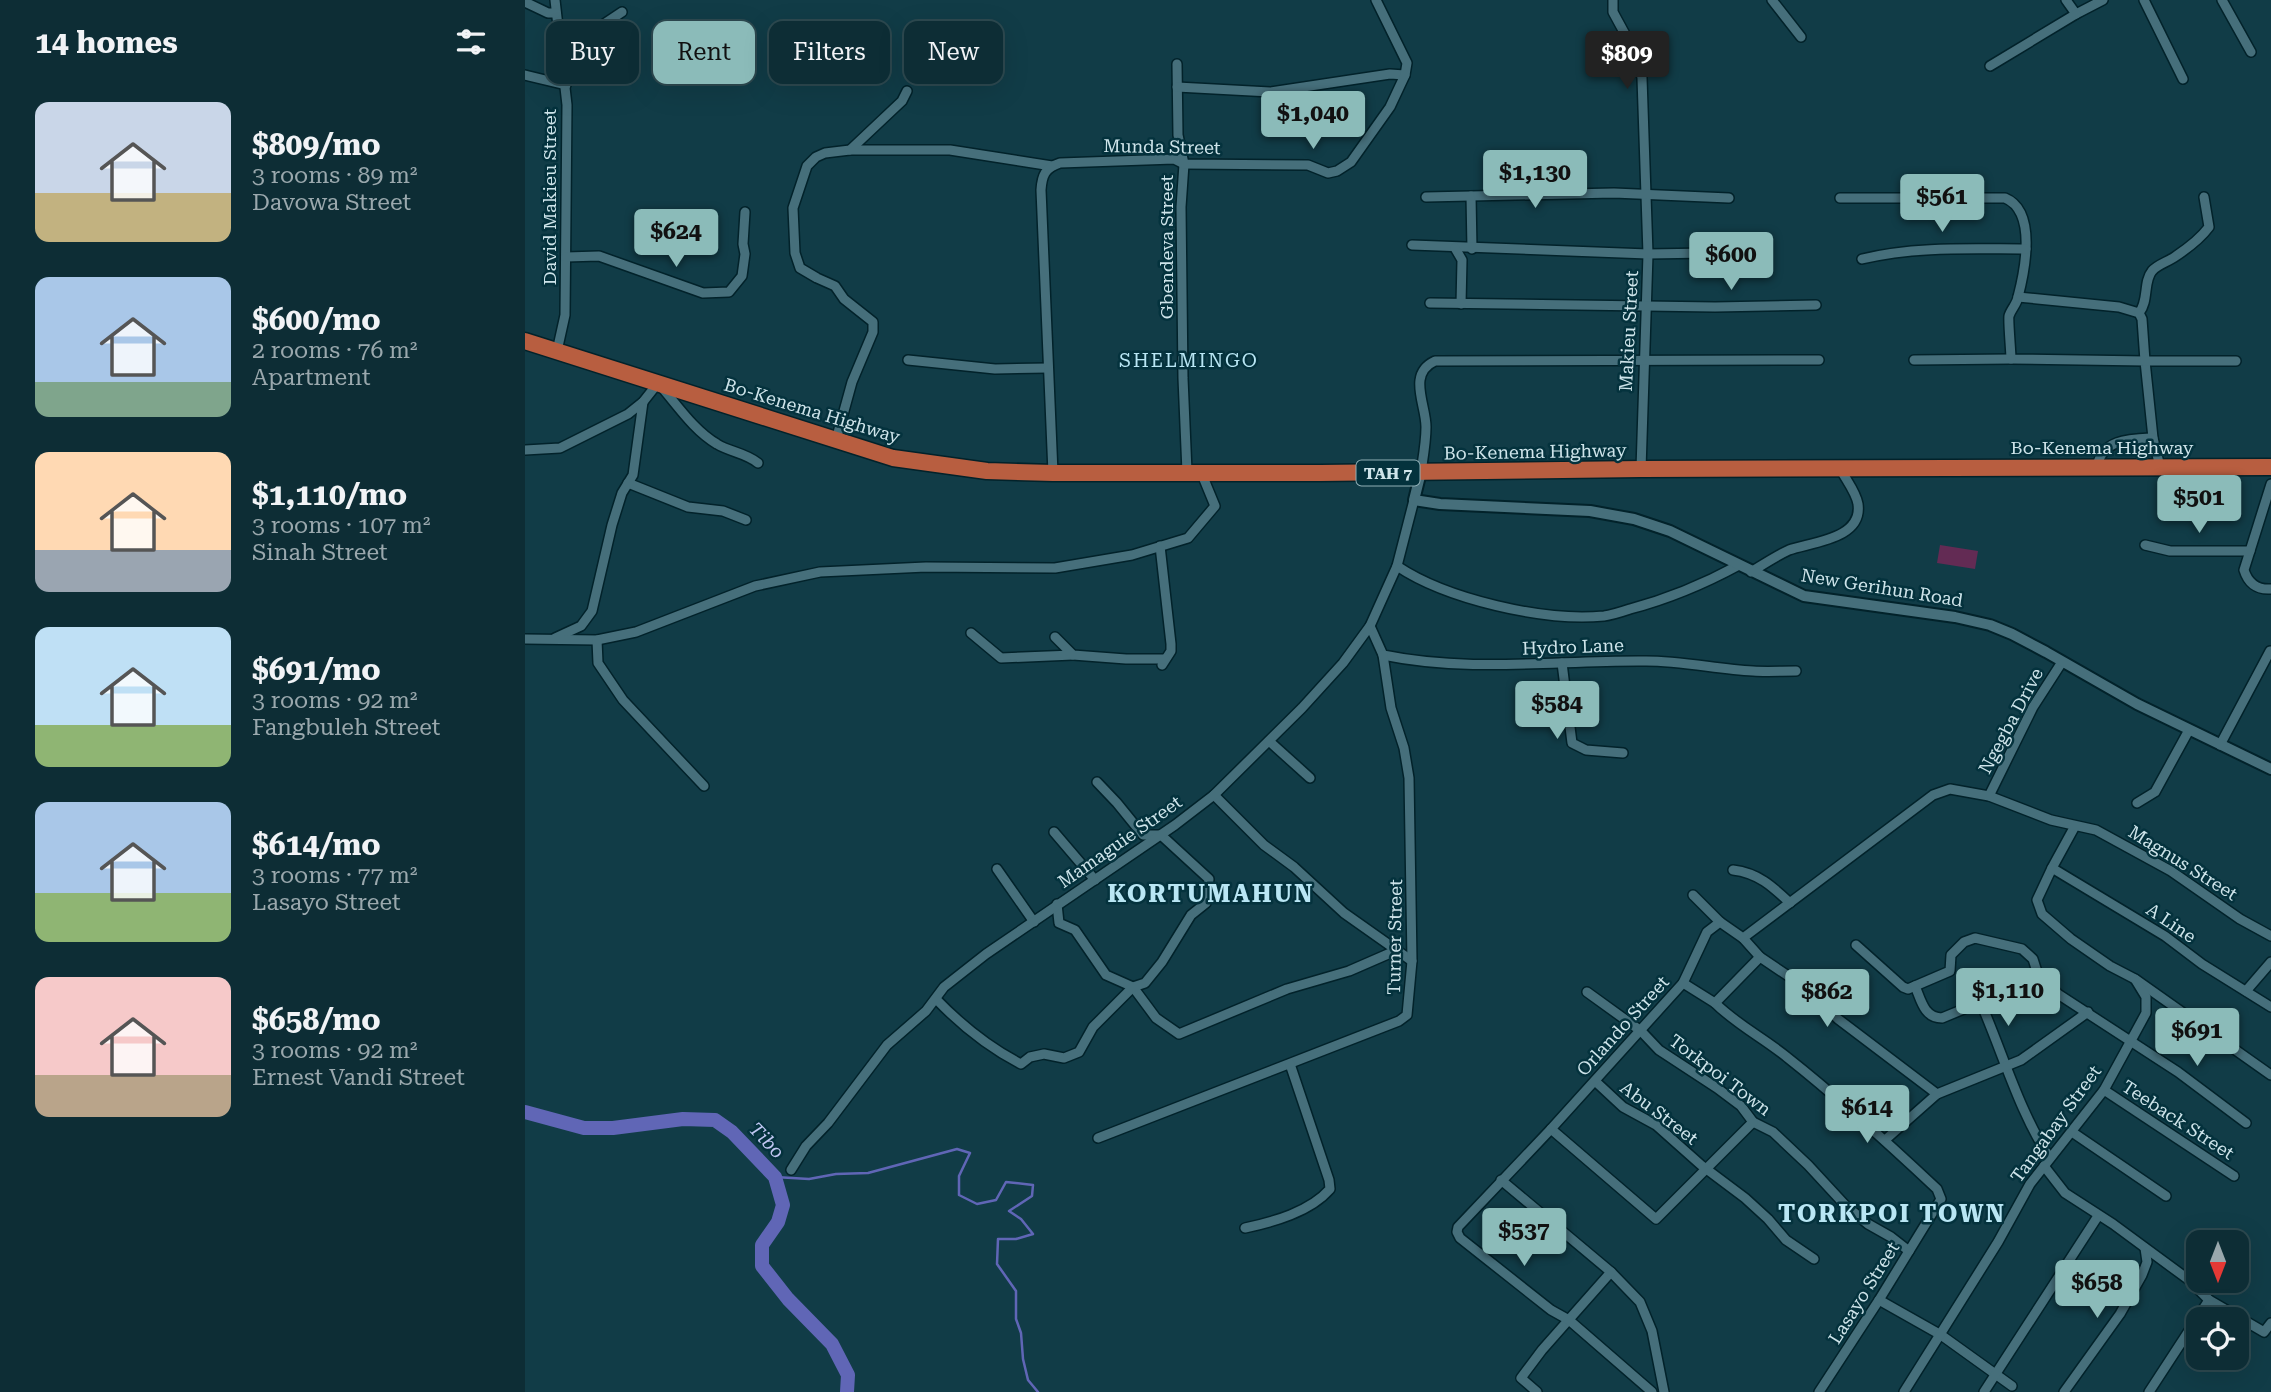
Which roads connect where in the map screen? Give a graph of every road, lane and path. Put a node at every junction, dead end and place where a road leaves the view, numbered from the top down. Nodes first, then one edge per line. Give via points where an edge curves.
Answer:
1 (555, 0) edge
2 (1375, 0) edge
3 (1613, 0) edge
4 (1772, 0) edge
5 (2066, 0) edge
6 (2103, 0) edge
7 (2144, 0) edge
8 (2222, 0) edge
9 (525, 2) edge
10 (622, 12) dead end
11 (556, 13) junction
12 (2076, 14) junction
13 (1801, 37) dead end
14 (2251, 52) dead end
15 (1177, 64) dead end
16 (1990, 66) dead end
17 (525, 75) edge
18 (1405, 75) junction
19 (2183, 79) dead end
20 (566, 85) junction
21 (1177, 87) junction
22 (907, 91) dead end
23 (850, 150) junction
24 (1184, 164) junction
25 (1052, 166) junction
26 (1644, 195) junction
27 (1471, 196) junction
28 (1426, 197) dead end
29 (2204, 197) dead end
30 (1729, 198) dead end
31 (1840, 198) dead end
32 (745, 212) dead end
33 (1412, 245) dead end
34 (1455, 248) junction
35 (1472, 248) junction
36 (2026, 249) junction
37 (1767, 252) dead end
38 (1648, 254) junction
39 (566, 257) junction
40 (1862, 259) dead end
41 (2018, 297) junction
42 (1430, 303) dead end
43 (1461, 304) junction
44 (1816, 305) dead end
45 (1647, 306) junction
46 (2139, 313) junction
47 (525, 341) edge
48 (557, 351) junction
49 (1644, 359) junction
50 (2011, 359) junction
51 (908, 360) dead end
52 (1819, 360) dead end
53 (1914, 360) dead end
54 (2145, 361) junction
55 (2236, 361) dead end
56 (1048, 368) junction
57 (658, 383) junction
58 (643, 402) junction
59 (2153, 438) junction
60 (836, 440) junction
61 (525, 450) edge
62 (758, 463) dead end
63 (2097, 467) junction
64 (2160, 467) junction
65 (2271, 467) edge
66 (1641, 469) junction
67 (1841, 470) junction
68 (1194, 472) junction
69 (1421, 472) junction
70 (1053, 473) junction
71 (628, 483) junction
72 (2271, 484) edge
73 (1414, 500) junction
74 (746, 520) dead end
75 (2145, 545) dead end
76 (1160, 546) junction
77 (2250, 551) junction
78 (1739, 565) junction
79 (1397, 566) junction
80 (1751, 572) junction
81 (2271, 589) edge
82 (1370, 626) junction
83 (971, 633) dead end
84 (1055, 637) dead end
85 (525, 639) edge
86 (550, 640) junction
87 (597, 640) junction
88 (2270, 651) edge
89 (1073, 654) junction
90 (1383, 655) junction
91 (2061, 662) junction
92 (1562, 663) junction
93 (1796, 671) dead end
94 (2189, 730) junction
95 (1269, 741) junction
96 (2220, 745) junction
97 (1623, 753) dead end
98 (2271, 769) edge
99 (1311, 778) dead end
100 (1097, 782) dead end
101 (704, 786) dead end
102 (1214, 795) junction
103 (1989, 796) junction
104 (2137, 803) dead end
105 (2075, 826) junction
106 (1054, 832) dead end
107 (1161, 835) junction
108 (2052, 867) junction
109 (997, 869) dead end
110 (1733, 870) dead end
111 (1095, 880) junction
112 (1693, 895) dead end
113 (1790, 902) junction
114 (1057, 904) junction
115 (1034, 922) junction
116 (1720, 922) junction
117 (2271, 936) edge
118 (1743, 938) junction
119 (1856, 945) dead end
120 (1395, 951) junction
121 (1760, 957) junction
122 (1412, 961) junction
123 (2271, 962) edge
124 (2039, 978) junction
125 (2135, 979) junction
126 (1683, 983) junction
127 (1915, 986) junction
128 (1133, 987) junction
129 (2246, 991) junction
130 (1587, 992) dead end
131 (936, 999) junction
132 (1980, 1001) junction
133 (1715, 1003) junction
134 (2271, 1007) edge
135 (2088, 1012) junction
136 (1641, 1031) junction
137 (2130, 1040) junction
138 (1290, 1064) junction
139 (2005, 1067) junction
140 (2271, 1075) edge
141 (1595, 1081) junction
142 (2104, 1090) junction
143 (1937, 1094) junction
144 (1753, 1122) junction
145 (2246, 1123) dead end
146 (1551, 1129) junction
147 (2072, 1132) junction
148 (1098, 1138) dead end
149 (1885, 1140) junction
150 (2047, 1162) junction
151 (1706, 1168) junction
152 (791, 1170) dead end
153 (2234, 1176) dead end
154 (1501, 1180) junction
155 (2166, 1196) dead end
156 (2098, 1216) junction
157 (1245, 1228) dead end
158 (2145, 1248) junction
159 (1909, 1251) junction
160 (1814, 1259) dead end
161 (1611, 1272) junction
162 (1879, 1300) junction
163 (2209, 1300) junction
164 (1569, 1320) junction
165 (2271, 1324) edge
166 (1941, 1335) junction
167 (1995, 1374) junction
168 (2012, 1386) dead end
169 (1537, 1392) edge
170 (1652, 1392) edge
171 (1664, 1392) edge
172 (1819, 1392) edge
173 (1904, 1392) edge
174 (1984, 1392) edge
175 (2064, 1392) edge
176 (2150, 1392) edge

1 - 11 street, David Makieu Street
2 - 18 street via 1407,63
3 - 26 street, Makieu Street via 1613,12 1642,78
4 - 13 street
5 - 12 street
6 - 12 street
7 - 19 street
8 - 14 street
9 - 11 street
10 - 20 street via 580,40
11 - 20 street, David Makieu Street
12 - 16 street
15 - 21 street, Gbendeva Street
17 - 20 street
18 - 21 street via 1270,92
18 - 24 street, Munda Street via 1359,151 1337,171 1328,173 1308,165
20 - 39 street, David Makieu Street
21 - 24 street, Gbendeva Street
22 - 23 street
23 - 25 street, Munda Street via 950,150
23 - 60 street, Munda Street via 825,153 807,166 792,220 795,253 803,271 835,286 873,322
24 - 25 street, Munda Street via 1174,159
24 - 68 street, Gbendeva Street via 1183,378
25 - 56 street via 1044,174 1041,190
26 - 27 street
26 - 30 street
26 - 38 street, Makieu Street
27 - 28 street
27 - 35 street
29 - 46 street via 2209,227 2202,237 2154,268
31 - 36 street via 2005,198 2022,211
32 - 39 street via 742,276 729,292 703,293 599,256
33 - 34 street
34 - 35 street
34 - 43 street via 1462,260
35 - 38 street
36 - 40 street via 1925,250
36 - 41 street
37 - 38 street
38 - 45 street, Makieu Street
39 - 48 street, David Makieu Street via 565,315
41 - 46 street
41 - 50 street via 2009,317
42 - 43 street
43 - 45 street
44 - 45 street
45 - 49 street, Makieu Street
46 - 54 street
47 - 48 highway, Bo-Kenema Highway / TAH 7
48 - 57 highway, Bo-Kenema Highway / TAH 7
49 - 52 street
49 - 66 street, Makieu Street
49 - 69 street via 1472,359 1426,365 1421,372 1426,425
50 - 53 street
50 - 54 street
51 - 56 street via 995,369
54 - 55 street
54 - 59 street
56 - 70 street
57 - 58 street
57 - 60 highway, Bo-Kenema Highway / TAH 7
57 - 62 street via 716,444
58 - 61 street via 560,448
58 - 71 street
59 - 63 street via 2112,444
59 - 64 street
60 - 70 highway, Bo-Kenema Highway / TAH 7 via 893,458 987,471
63 - 64 highway, Bo-Kenema Highway / TAH 7
63 - 67 highway, Bo-Kenema Highway / TAH 7
64 - 65 highway, Bo-Kenema Highway / TAH 7
66 - 67 highway, Bo-Kenema Highway / TAH 7
66 - 69 highway, Bo-Kenema Highway / TAH 7
67 - 80 street via 1858,503 1851,528 1785,552
68 - 69 highway, Bo-Kenema Highway / TAH 7
68 - 70 highway, Bo-Kenema Highway / TAH 7
68 - 76 street via 1216,506 1188,538
69 - 73 street
71 - 74 street via 688,507 723,511
71 - 86 street via 612,525 592,611 581,626
72 - 77 street
73 - 78 street, New Gerihun Road via 1590,511 1634,519
73 - 79 street, Mamaguie Street
75 - 77 street via 2170,551
76 - 87 street via 1055,568 820,572 755,586 636,632
76 - 89 street via 1171,644 1163,662
77 - 81 street via 2246,577 2256,587
78 - 79 street via 1659,601 1604,616 1538,613 1455,595
78 - 80 street, New Gerihun Road
79 - 82 street, Mamaguie Street
80 - 91 street, New Gerihun Road via 1804,596 1990,625
82 - 90 street
82 - 95 street, Mamaguie Street via 1343,663
83 - 89 street via 1001,657
84 - 89 street
85 - 86 street
86 - 87 street
87 - 101 street via 598,663 623,701
88 - 96 street
90 - 92 street, Hydro Lane via 1476,664
90 - 122 street, Turner Street via 1409,778
91 - 94 street, New Gerihun Road
91 - 103 street, Ngegba Drive
92 - 93 street, Hydro Lane via 1663,661
92 - 97 street via 1572,743 1586,750
94 - 96 street, New Gerihun Road
94 - 104 street via 2155,792
95 - 99 street
95 - 102 street, Mamaguie Street
96 - 98 street, New Gerihun Road
100 - 107 street via 1143,835
102 - 107 street, Mamaguie Street
102 - 120 street via 1263,845 1294,867 1343,914
103 - 105 street, Magnus Street
103 - 113 street via 1949,789 1933,795
105 - 108 street
105 - 117 street, Magnus Street via 2124,844
106 - 111 street
107 - 111 street, Mamaguie Street
107 - 128 street via 1209,879 1206,903 1191,915 1145,983
108 - 125 street via 2037,900 2042,914 2071,939
108 - 129 street, A Line
109 - 115 street
110 - 113 street via 1764,879
111 - 114 street, Mamaguie Street
112 - 116 street
113 - 118 street
114 - 115 street, Mamaguie Street
114 - 128 street via 1059,923 1075,930 1106,975
115 - 131 street, Mamaguie Street via 977,961
116 - 118 street
116 - 126 street, Orlando Street via 1707,932
118 - 121 street
119 - 127 street via 1903,987
120 - 122 street
120 - 128 street via 1179,1034 1156,1018
121 - 133 street
121 - 143 street via 1812,992 1838,1019
122 - 138 street, Turner Street via 1407,1015
123 - 129 street
124 - 127 street via 2033,959 2021,949 1975,937 1951,955 1950,971
124 - 132 street
124 - 135 street
125 - 137 street, Tangabay Street via 2148,1005
125 - 140 street
126 - 133 street, Lasayo Street
126 - 136 street, Orlando Street
127 - 132 street via 1927,1013 1935,1018
128 - 131 street via 1093,1027 1079,1052 1064,1058 1044,1054 1021,1064 995,1051
129 - 134 street, A Line
130 - 136 street, Torkpoi Town
131 - 152 street, Mamaguie Street via 898,1032
132 - 139 street
133 - 149 street, Lasayo Street via 1787,1056
135 - 137 street
135 - 139 street
136 - 141 street, Orlando Street
136 - 144 street, Torkpoi Town via 1659,1050 1741,1106
137 - 142 street, Tangabay Street
137 - 145 street
138 - 148 street, Turner Street
138 - 157 street via 1330,1189 1324,1197 1275,1222
139 - 143 street
139 - 150 street
141 - 146 street, Orlando Street
141 - 151 street, Abu Street
142 - 147 street, Tangabay Street
142 - 153 street, Teeback Street
143 - 149 street
144 - 151 street, Abu Street
144 - 159 street, Torkpoi Town via 1773,1132 1852,1212
146 - 151 street, Abu Street via 1656,1219
146 - 154 street, Orlando Street
147 - 150 street, Tangabay Street
147 - 155 street
149 - 159 street, Lasayo Street via 1937,1189 1941,1199
150 - 156 street via 2065,1192
150 - 166 street, Tangabay Street
151 - 160 street via 1745,1198 1786,1240
154 - 161 street
154 - 164 street, Orlando Street via 1458,1227 1460,1238
156 - 158 street
156 - 167 street
158 - 163 street
158 - 175 street via 2147,1262 2142,1275
159 - 162 street, Lasayo Street
161 - 164 street
161 - 171 street via 1640,1302 1652,1331
162 - 166 street
162 - 172 street, Lasayo Street
163 - 165 street via 2264,1332
163 - 176 street
164 - 169 street via 1521,1378
164 - 170 street
166 - 167 street
166 - 173 street, Tangabay Street
167 - 168 street
167 - 174 street

